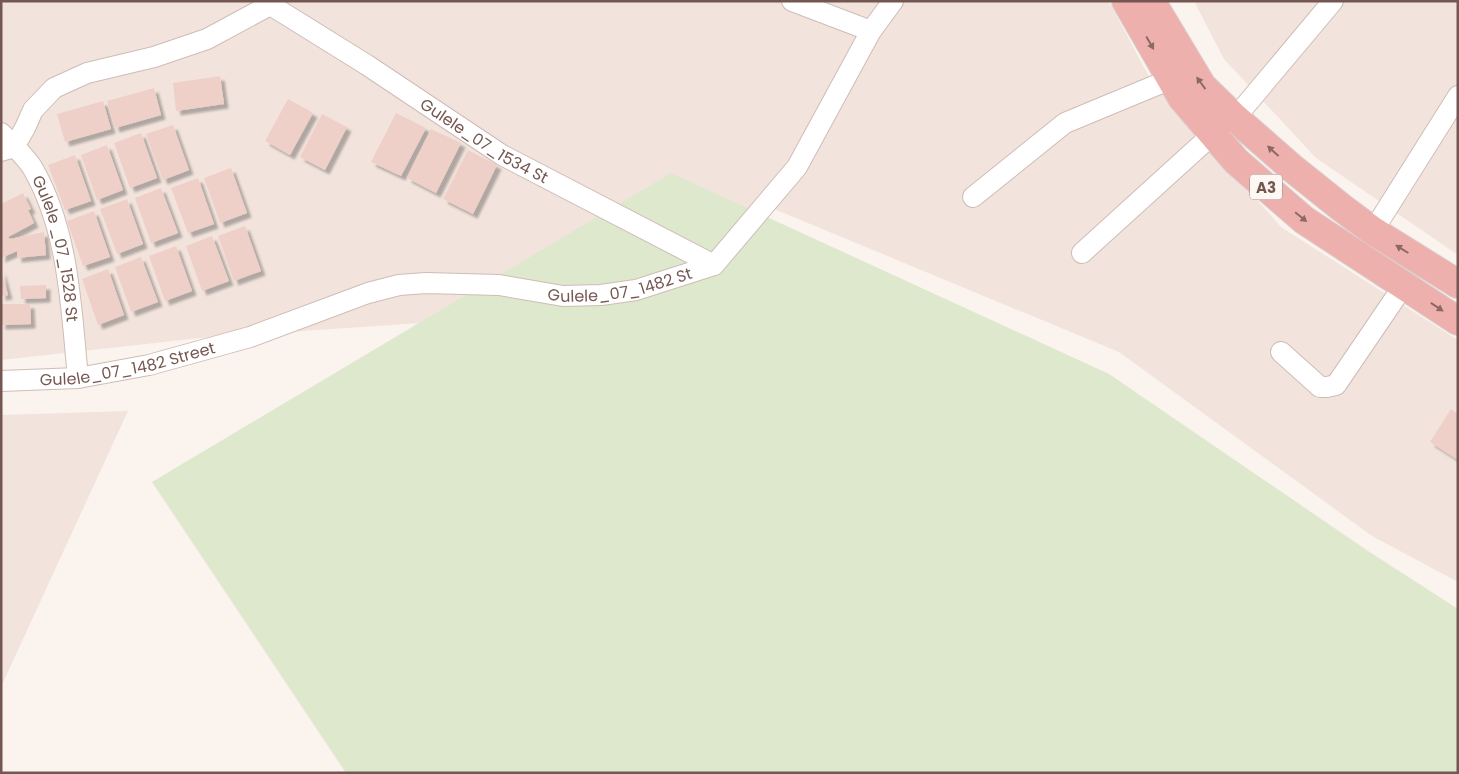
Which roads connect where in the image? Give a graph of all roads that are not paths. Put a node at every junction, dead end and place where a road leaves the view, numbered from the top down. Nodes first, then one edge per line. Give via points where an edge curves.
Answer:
1 (792, 1) edge
2 (894, 1) edge
3 (1126, 1) edge
4 (1151, 1) edge
5 (1333, 1) edge
6 (267, 3) edge
7 (872, 31) junction
8 (1171, 79) junction
9 (1458, 96) edge
10 (1235, 118) junction
11 (1213, 134) junction
12 (6, 144) edge
13 (973, 197) dead end
14 (1373, 231) junction
15 (1082, 253) dead end
16 (714, 265) junction
17 (1458, 284) edge
18 (1404, 286) junction
19 (1458, 321) edge
20 (250, 337) joint
21 (1280, 352) dead end
22 (78, 378) junction
23 (1, 381) edge

1 - 7 street
2 - 7 street
3 -> 8 highway, A3
10 -> 4 highway, A3 via 1202,86
5 - 10 street
6 - 12 street via 207,39 154,57 87,73 54,88 33,110 25,128
6 - 16 street, Gulele_07_1534 St via 502,155
7 - 16 street, Gulele_07_1482 St via 797,167
8 - 11 highway, A3 via 1182,98
8 - 13 street via 1065,122
9 - 14 street
10 - 11 street
14 -> 10 highway, A3 via 1292,168
11 - 15 street
11 -> 18 highway, A3 via 1236,161 1304,220
12 - 22 street, Gulele _07_1528 St via 31,166 48,200 67,267
17 -> 14 highway, A3
16 - 20 street, Gulele_07_1482 St via 636,290 601,295 563,296 500,285 399,285 368,293
18 -> 19 highway, A3
18 - 21 street via 1336,385 1320,387
20 - 22 street, Gulele_07_1482 Street via 149,365
22 - 23 street, Gulele_07_1482 Street

